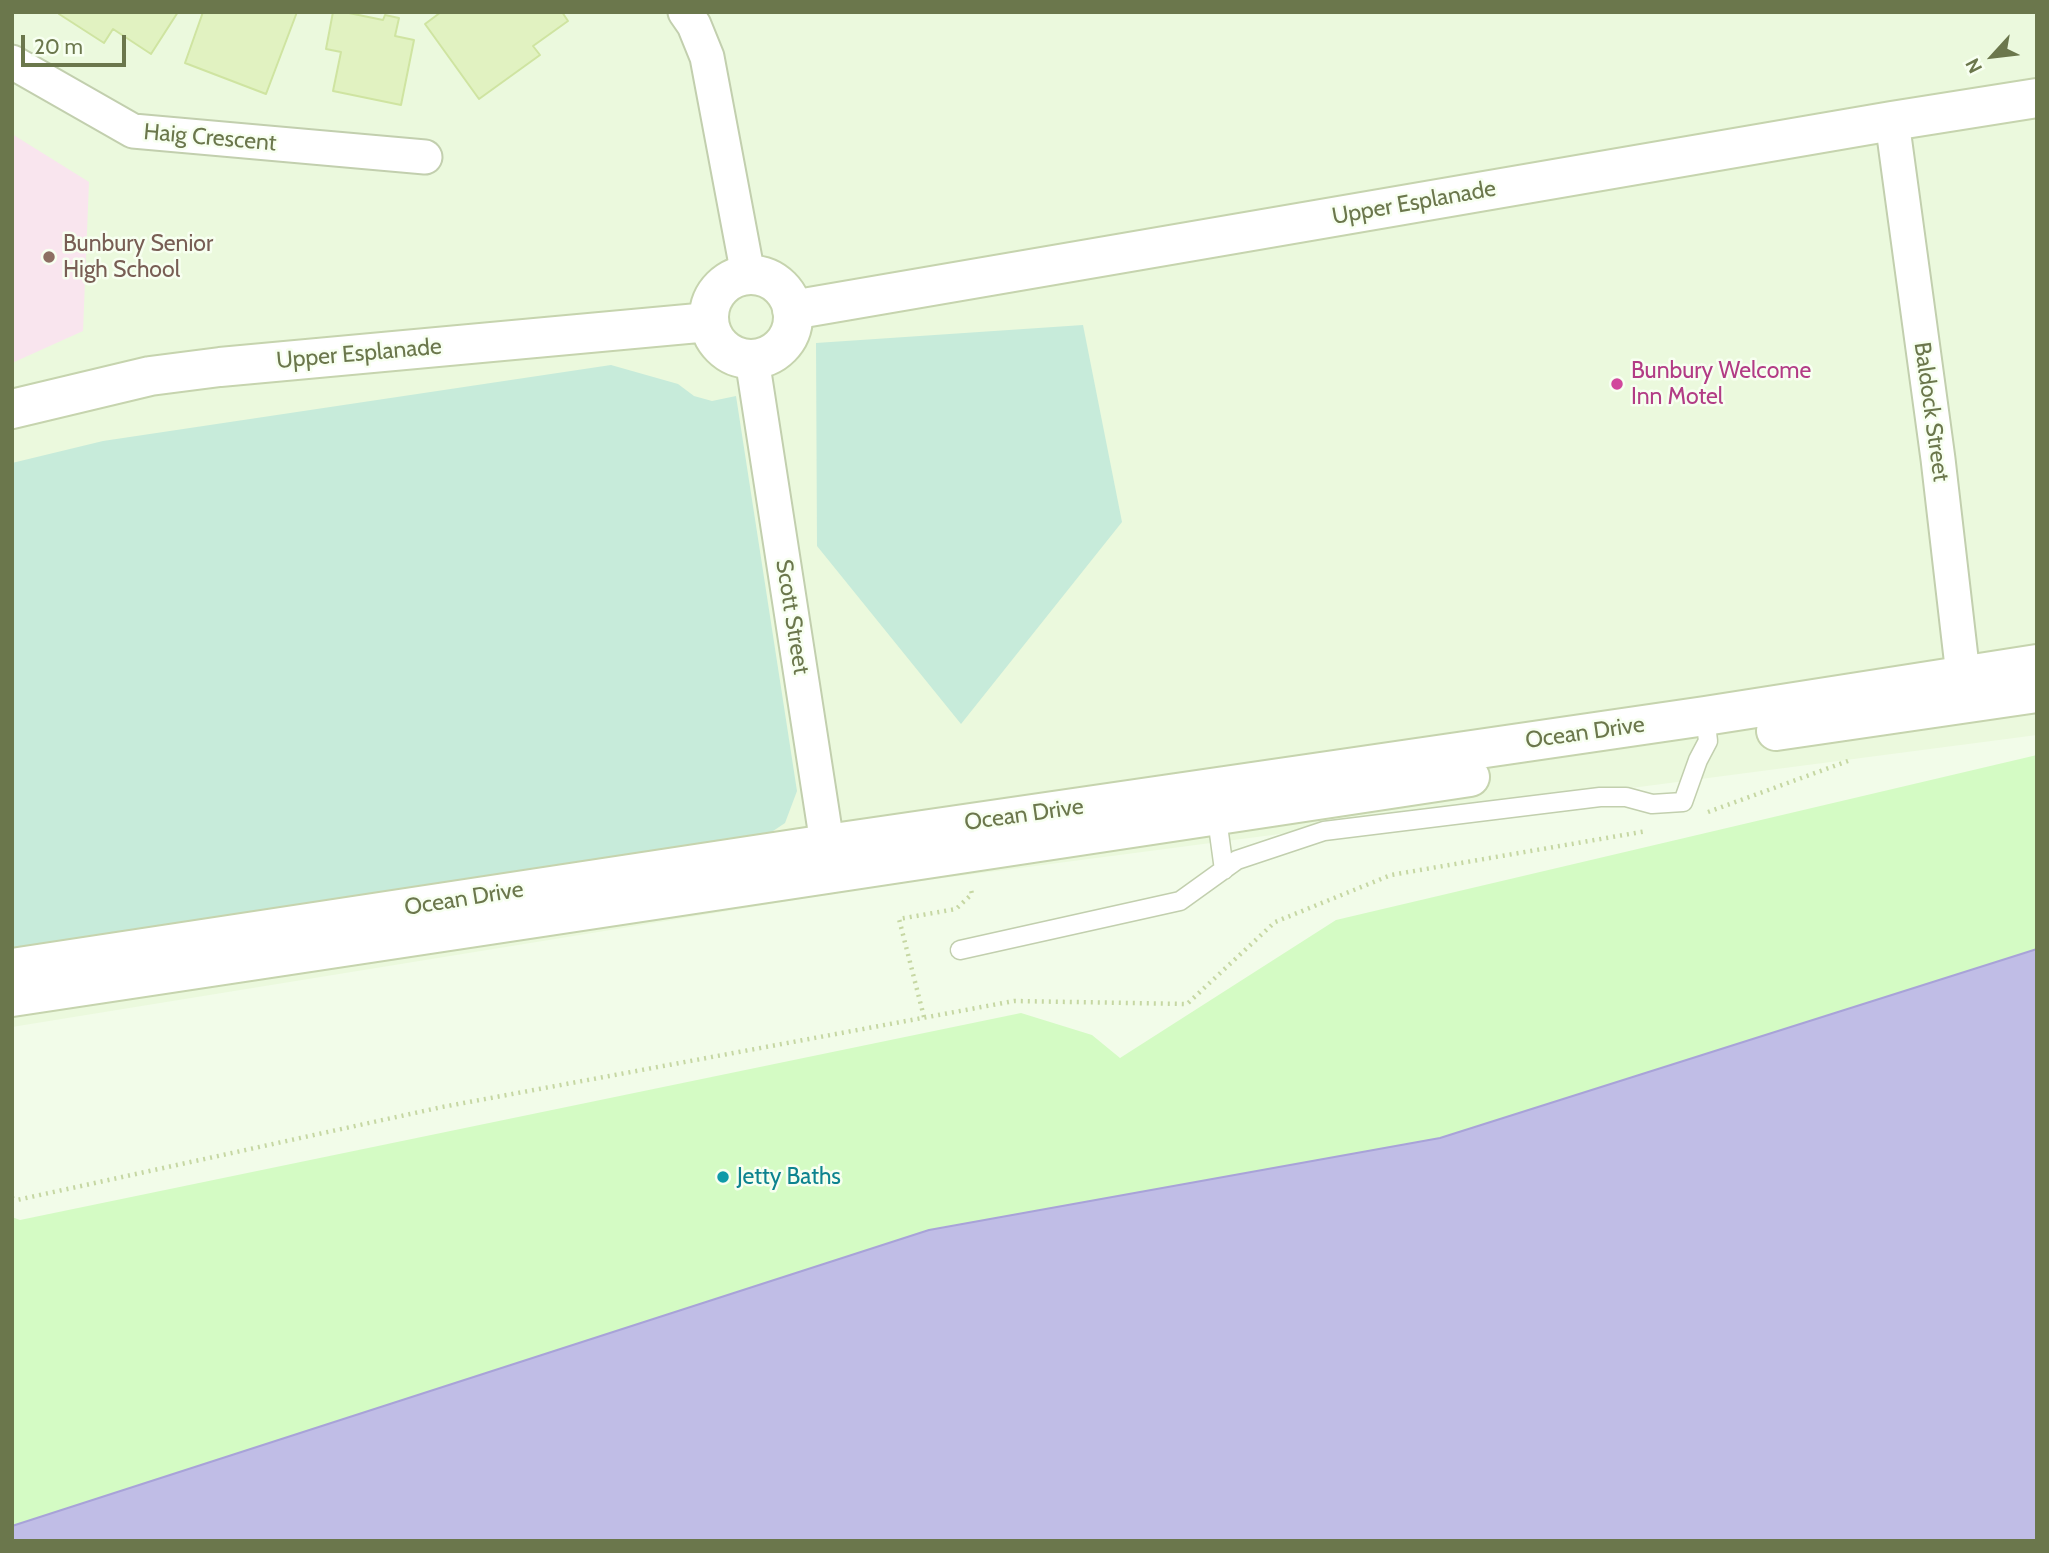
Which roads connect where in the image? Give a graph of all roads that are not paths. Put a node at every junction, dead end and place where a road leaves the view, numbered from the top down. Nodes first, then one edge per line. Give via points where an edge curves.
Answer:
1 (685, 12) edge
2 (12, 62) edge
3 (2037, 98) edge
4 (1892, 121) junction
5 (425, 157) dead end
6 (748, 275) junction
7 (792, 310) junction
8 (709, 321) junction
9 (752, 359) junction
10 (12, 409) edge
11 (2037, 664) edge
12 (1964, 689) junction
13 (2037, 693) edge
14 (1707, 728) junction
15 (1214, 802) junction
16 (830, 859) junction
17 (1224, 870) junction
18 (960, 950) dead end
19 (12, 968) edge
20 (12, 997) edge

1 - 6 street via 707,57
2 - 5 street, Haig Crescent via 133,131
3 - 4 main road, Upper Esplanade
4 - 7 main road, Upper Esplanade
4 - 12 street, Baldock Street
6 - 7 main road via 761,275 781,288
6 - 8 main road via 723,285 714,295
7 - 9 main road via 788,338 772,353
8 - 9 main road via 712,334 728,353
8 - 10 main road, Upper Esplanade via 150,376
9 - 16 street, Scott Street
11 - 12 main road, Ocean Drive
12 - 13 main road, Ocean Drive
12 - 14 main road, Ocean Drive
14 - 15 main road, Ocean Drive
14 - 17 lane via 1682,802 1651,804 1626,797 1600,797 1324,831 1237,860
15 - 16 main road, Ocean Drive
15 - 16 main road, Ocean Drive via 967,854
15 - 17 lane
16 - 19 main road, Ocean Drive
16 - 20 main road, Ocean Drive
17 - 18 lane via 1180,901

